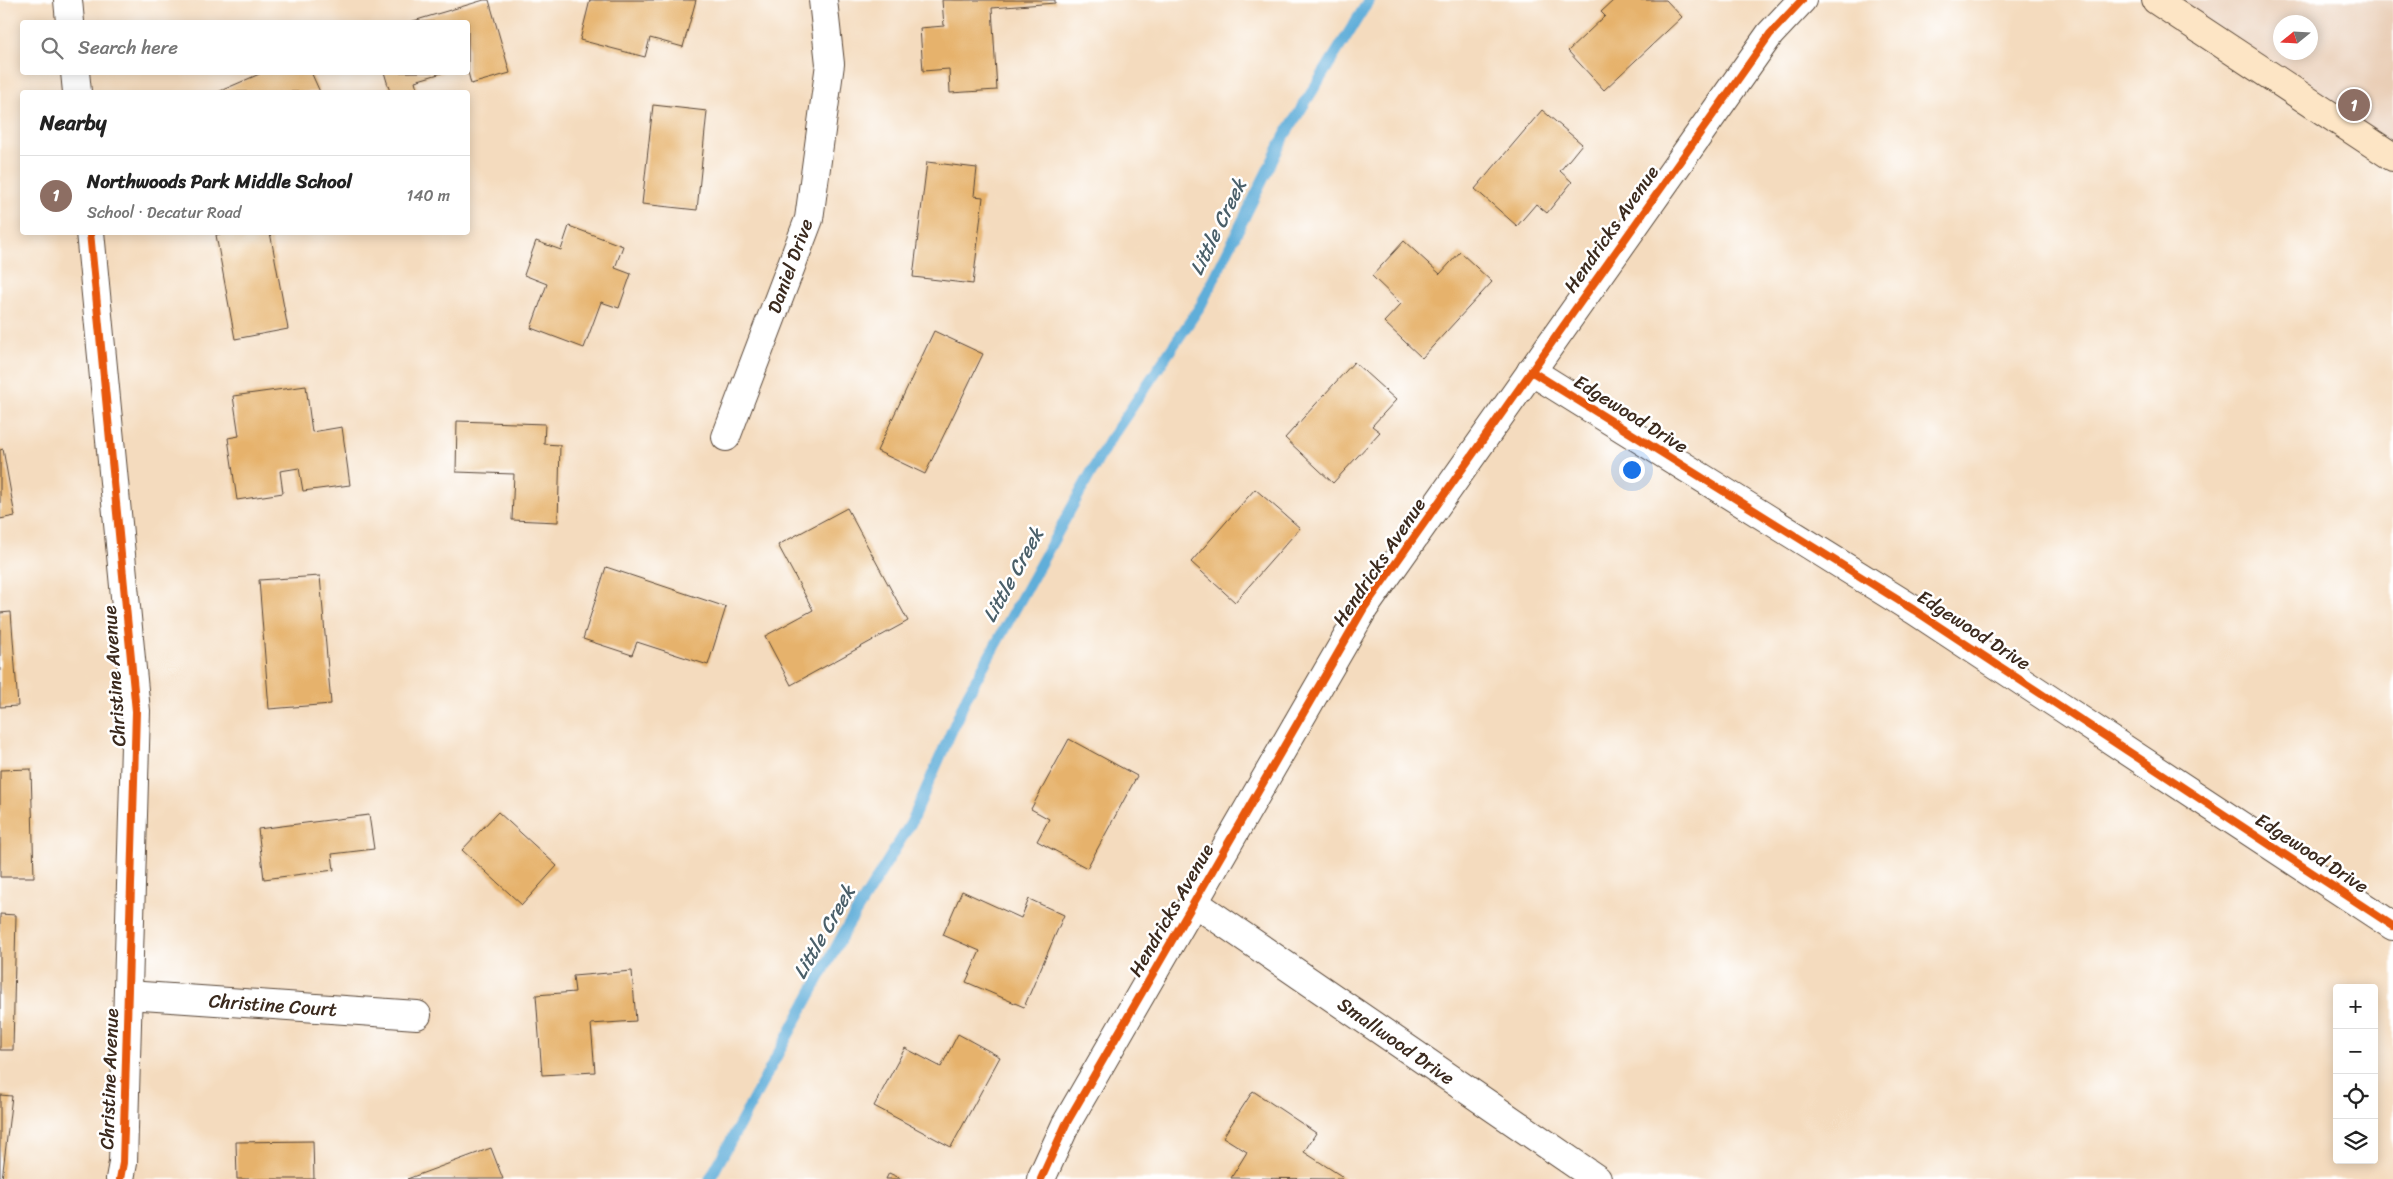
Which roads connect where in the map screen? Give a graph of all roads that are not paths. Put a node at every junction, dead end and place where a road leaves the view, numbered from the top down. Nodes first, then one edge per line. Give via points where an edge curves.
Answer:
1 (68, 0) edge
2 (824, 0) edge
3 (1802, 0) edge
4 (2156, 0) edge
5 (70, 20) edge
6 (75, 75) edge
7 (77, 90) edge
8 (2393, 157) edge
9 (90, 235) edge
10 (1531, 371) junction
11 (726, 436) dead end
12 (1195, 903) junction
13 (2393, 926) edge
14 (128, 995) junction
15 (418, 1015) dead end
16 (120, 1179) edge
17 (1041, 1179) edge
18 (1597, 1179) edge

1 - 5 street
2 - 11 street, Daniel Drive via 830,64 809,219
3 - 10 street, Hendricks Avenue via 1770,34
4 - 8 street
6 - 7 street
9 - 14 street, Christine Avenue via 136,710
10 - 12 street, Hendricks Avenue via 1364,608
10 - 13 street, Edgewood Drive via 1914,610
12 - 17 street, Hendricks Avenue via 1066,1124
12 - 18 street, Smallwood Drive
14 - 15 street, Christine Court
14 - 16 street, Christine Avenue

